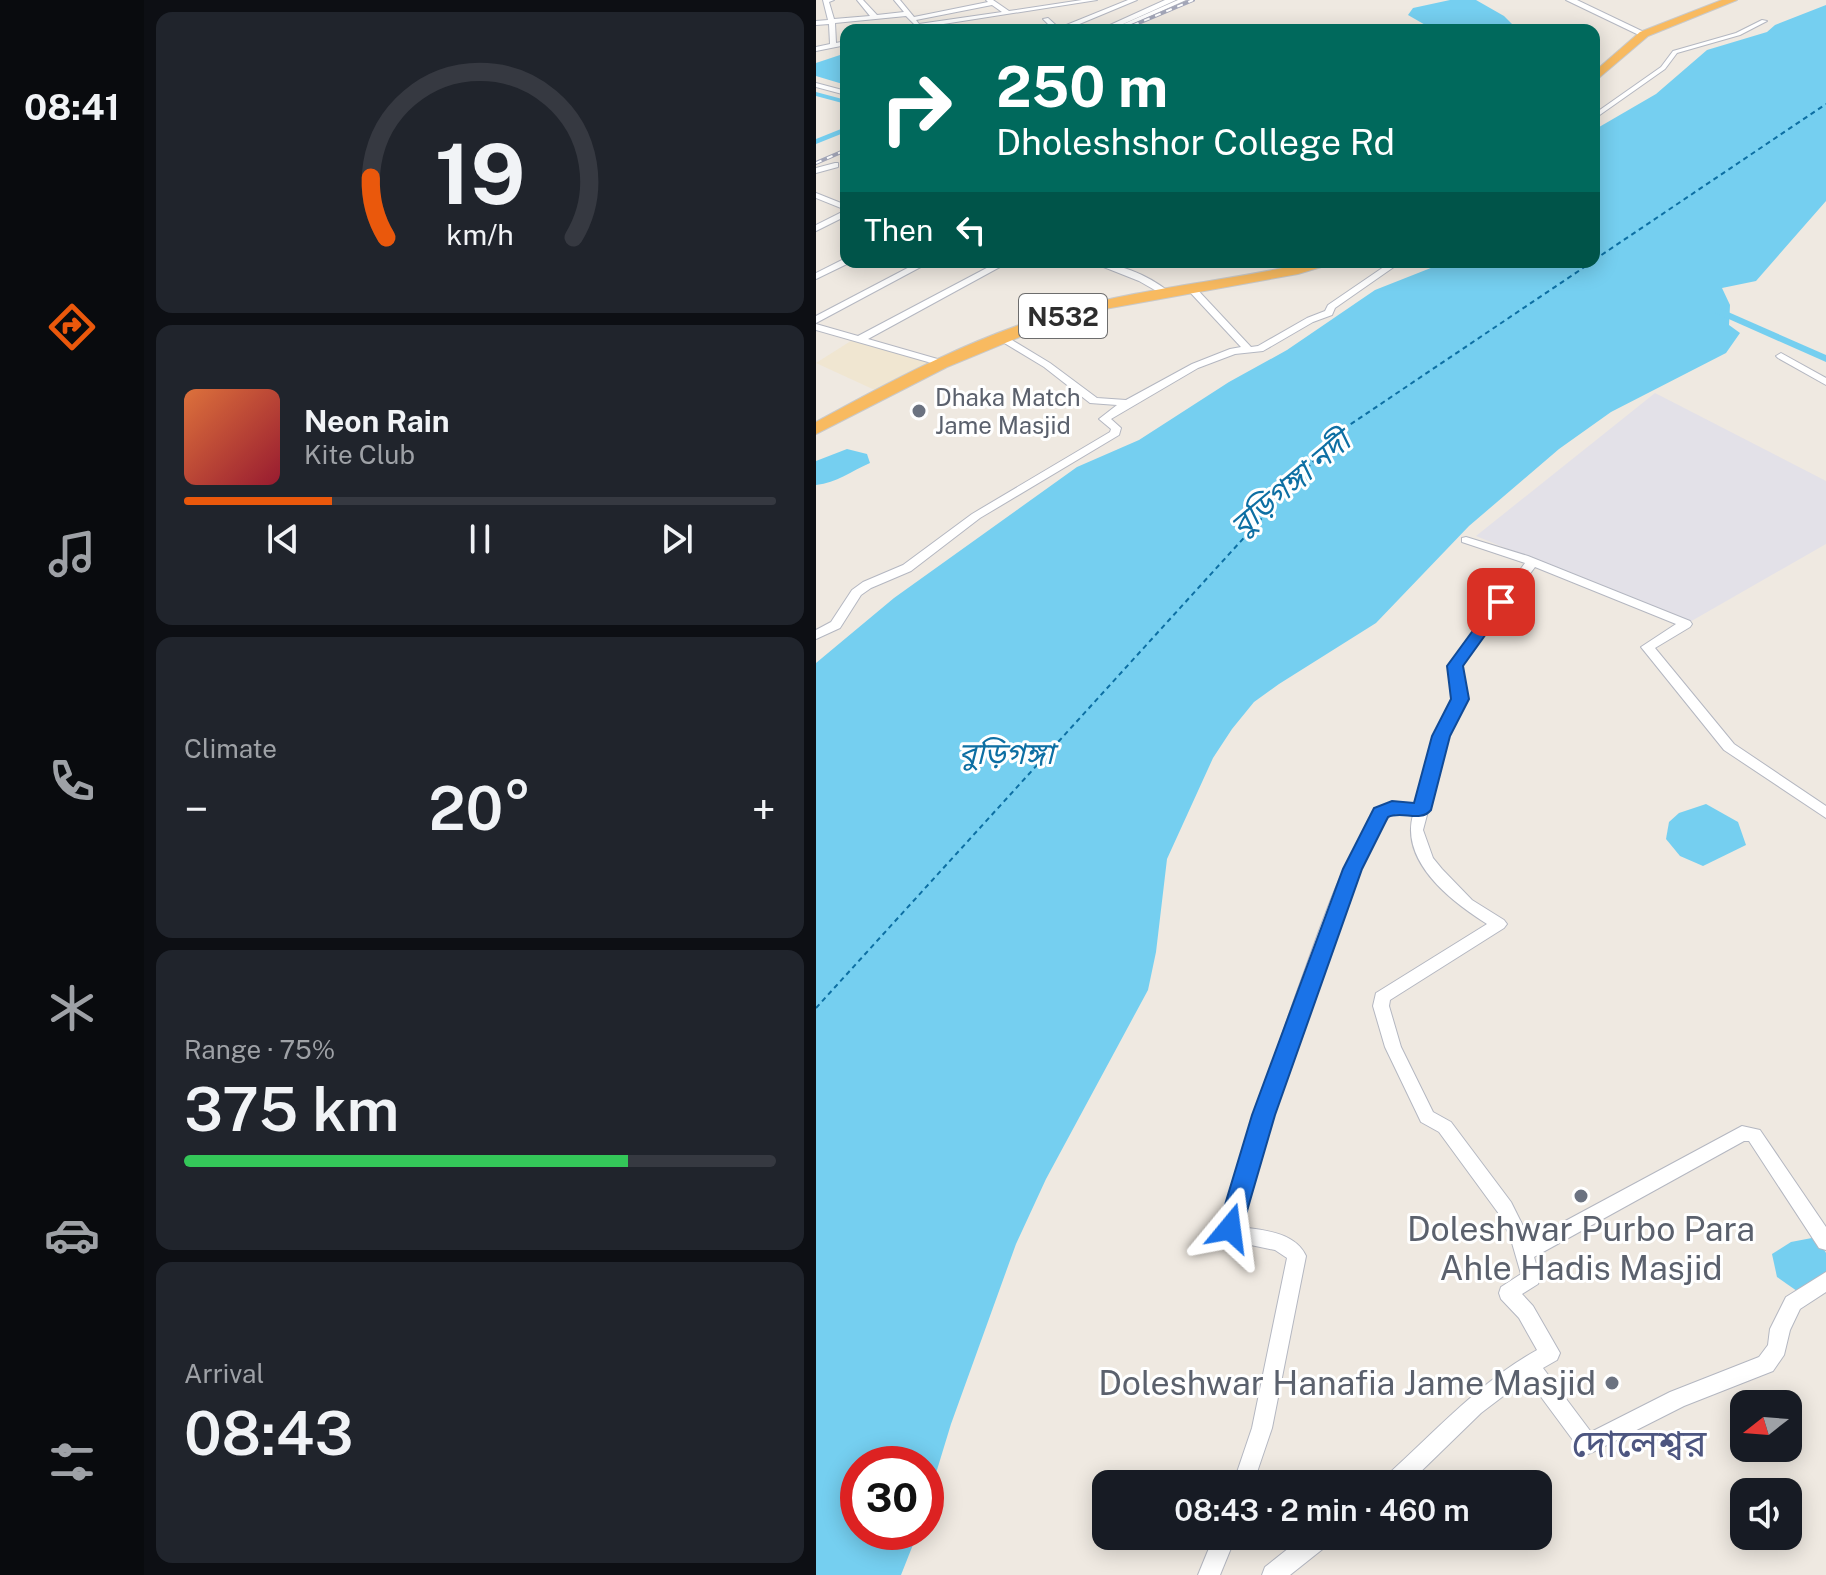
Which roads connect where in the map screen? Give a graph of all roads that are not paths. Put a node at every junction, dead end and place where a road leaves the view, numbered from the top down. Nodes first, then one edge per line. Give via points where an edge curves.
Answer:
1 (828, 0) edge
2 (860, 0) edge
3 (897, 0) edge
4 (1094, 0) edge
5 (1110, 0) edge
6 (1134, 0) edge
7 (1172, 0) edge
8 (1183, 0) edge
9 (1570, 0) edge
10 (1732, 0) edge
11 (816, 2) edge
12 (991, 2) edge
13 (1117, 7) junction
14 (1008, 13) junction
15 (909, 16) junction
16 (1046, 19) dead end
17 (873, 20) junction
18 (1764, 21) dead end
19 (816, 23) edge
20 (840, 24) edge
21 (841, 24) edge
22 (916, 24) edge
23 (943, 24) edge
24 (1052, 24) edge
25 (1074, 24) edge
26 (1117, 24) edge
27 (1127, 24) edge
28 (833, 25) junction
29 (816, 31) edge
30 (1644, 34) junction
31 (840, 45) edge
32 (833, 47) junction
33 (816, 49) edge
34 (1600, 73) edge
35 (816, 85) edge
36 (840, 91) edge
37 (1600, 113) edge
38 (835, 165) dead end
39 (816, 171) edge
40 (816, 195) edge
41 (840, 208) edge
42 (840, 215) edge
43 (816, 216) edge
44 (830, 221) junction
45 (816, 228) edge
46 (840, 264) edge
47 (915, 268) edge
48 (994, 268) edge
49 (1112, 268) edge
50 (1296, 268) edge
51 (1388, 268) edge
52 (816, 276) edge
53 (1190, 287) junction
54 (1163, 291) junction
55 (816, 320) edge
56 (816, 327) edge
57 (833, 332) junction
58 (999, 336) junction
59 (860, 339) junction
60 (816, 342) edge
61 (1249, 350) junction
62 (1781, 356) dead end
63 (938, 362) junction
64 (1826, 382) edge
65 (1128, 403) junction
66 (816, 429) edge
67 (1466, 540) dead end
68 (1532, 562) junction
69 (816, 635) edge
70 (1422, 810) junction
71 (1826, 813) edge
72 (1826, 1242) edge
73 (1524, 1253) junction
74 (1826, 1281) edge
75 (1529, 1365) junction
76 (1248, 1470) edge
77 (1409, 1470) edge
78 (1219, 1550) edge
79 (1304, 1550) edge
80 (1209, 1575) edge
81 (1273, 1575) edge

1 - 11 street
1 - 28 street
2 - 17 street
3 - 15 street
4 - 14 street
5 - 13 street
6 - 13 street
7 - 26 street
8 - 27 street
9 - 30 street
10 - 30 highway
12 - 14 street
12 - 15 street
13 - 25 street
14 - 23 street
15 - 17 street
15 - 22 street
16 - 24 street
17 - 21 street
18 - 37 street via 1675,52 1663,68
19 - 28 street
20 - 28 street
28 - 29 street
28 - 32 street
30 - 34 highway
31 - 32 street
32 - 33 street
35 - 36 street
38 - 39 street
40 - 41 street
42 - 44 street
43 - 44 street
44 - 45 street
46 - 52 street
47 - 55 street
48 - 59 street
49 - 54 street
50 - 53 highway, N532
51 - 61 street via 1329,313
53 - 54 highway, N532
53 - 61 street
54 - 58 highway, N532
56 - 57 street
57 - 59 street
57 - 60 street
58 - 63 highway, N532
58 - 65 street via 1094,401
59 - 63 street
61 - 65 street via 1195,366
62 - 64 street
63 - 66 highway, N532
65 - 69 street via 1104,419 1115,433 976,516 907,568 867,585 836,625
67 - 68 street
68 - 70 street via 1455,666 1460,699 1441,736
68 - 71 street via 1686,624 1647,647 1729,747
70 - 73 street via 1416,830 1426,860 1467,904 1499,924 1382,997 1381,1006 1393,1047 1427,1117 1445,1127 1505,1208
70 - 76 street via 1386,810 1368,832 1322,946 1232,1217 1234,1234 1282,1244 1297,1256 1262,1428
72 - 73 street via 1754,1135 1742,1133
73 - 75 street via 1531,1278 1508,1293 1550,1353
74 - 75 street via 1793,1303 1766,1364 1677,1399 1595,1443 1583,1441
75 - 77 street via 1496,1384
78 - 80 street
79 - 81 street

